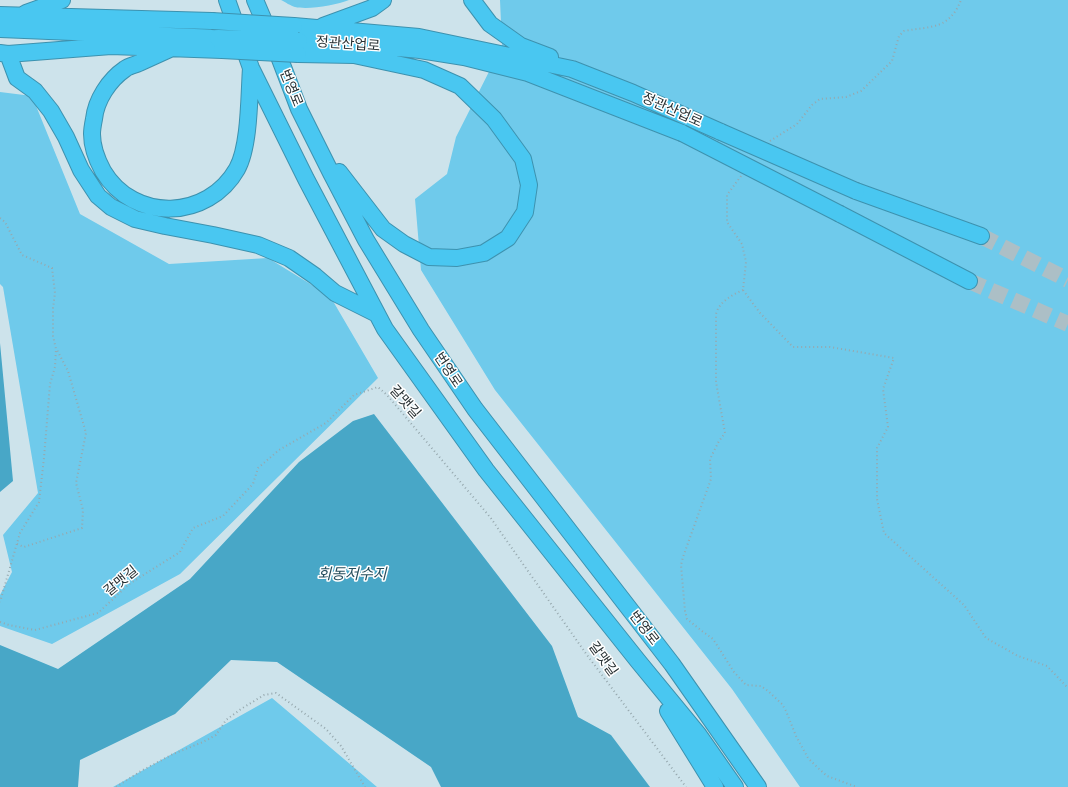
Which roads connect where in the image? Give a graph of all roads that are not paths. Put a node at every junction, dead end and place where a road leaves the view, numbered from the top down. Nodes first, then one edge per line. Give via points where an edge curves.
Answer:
1 (62, 0) edge
2 (227, 0) edge
3 (254, 0) edge
4 (266, 0) edge
5 (384, 0) edge
6 (472, 0) edge
7 (0, 15) edge
8 (17, 23) junction
9 (318, 28) junction
10 (0, 29) edge
11 (220, 44) junction
12 (172, 48) junction
13 (299, 48) junction
14 (4, 54) edge
15 (278, 54) junction
16 (354, 55) junction
17 (489, 64) junction
18 (251, 68) junction
19 (572, 69) junction
20 (314, 138) junction
21 (981, 236) tunnel mouth
22 (969, 281) tunnel mouth
23 (377, 314) junction
24 (638, 661) junction
25 (701, 705) junction
26 (715, 787) edge
27 (735, 787) edge
28 (758, 787) edge
29 (768, 787) edge

1 - 8 highway
2 - 18 highway, 번영로
3 - 15 highway, 번영로
4 - 15 highway
5 - 9 highway via 372,8
6 - 19 highway via 490,24 521,46
7 - 8 highway
8 - 9 highway, 정관산업로, bridge via 212,21
8 - 10 highway
8 - 11 highway
9 - 19 highway, 정관산업로 via 419,38
11 - 12 highway
11 - 13 highway, bridge
12 - 14 highway via 111,46
12 - 18 highway via 125,69 107,87 95,110 92,135 97,160 110,182 129,198 152,208 177,209 202,202 222,188 238,168 246,144
13 - 16 highway
13 - 17 highway, 정관산업로 via 366,45 420,50
14 - 23 highway via 17,78 35,91 51,111 81,170 98,196 111,207 135,219 258,245 289,258 335,293
15 - 20 highway, 번영로 via 299,109
16 - 17 highway
16 - 20 highway via 424,70 460,86 494,118 523,159 529,185 525,212 508,238 484,253 457,258 429,257 382,230
17 - 22 highway, 정관산업로, bridge via 528,74 682,133
18 - 23 highway, 번영로
19 - 21 highway, 정관산업로, bridge via 856,190
20 - 25 highway, 번영로 via 366,240 458,385
23 - 24 highway, 번영로 via 385,329 486,470
24 - 26 highway, 번영로
24 - 27 highway, 번영로 via 698,734
25 - 28 highway, 번영로
25 - 29 highway, 번영로

